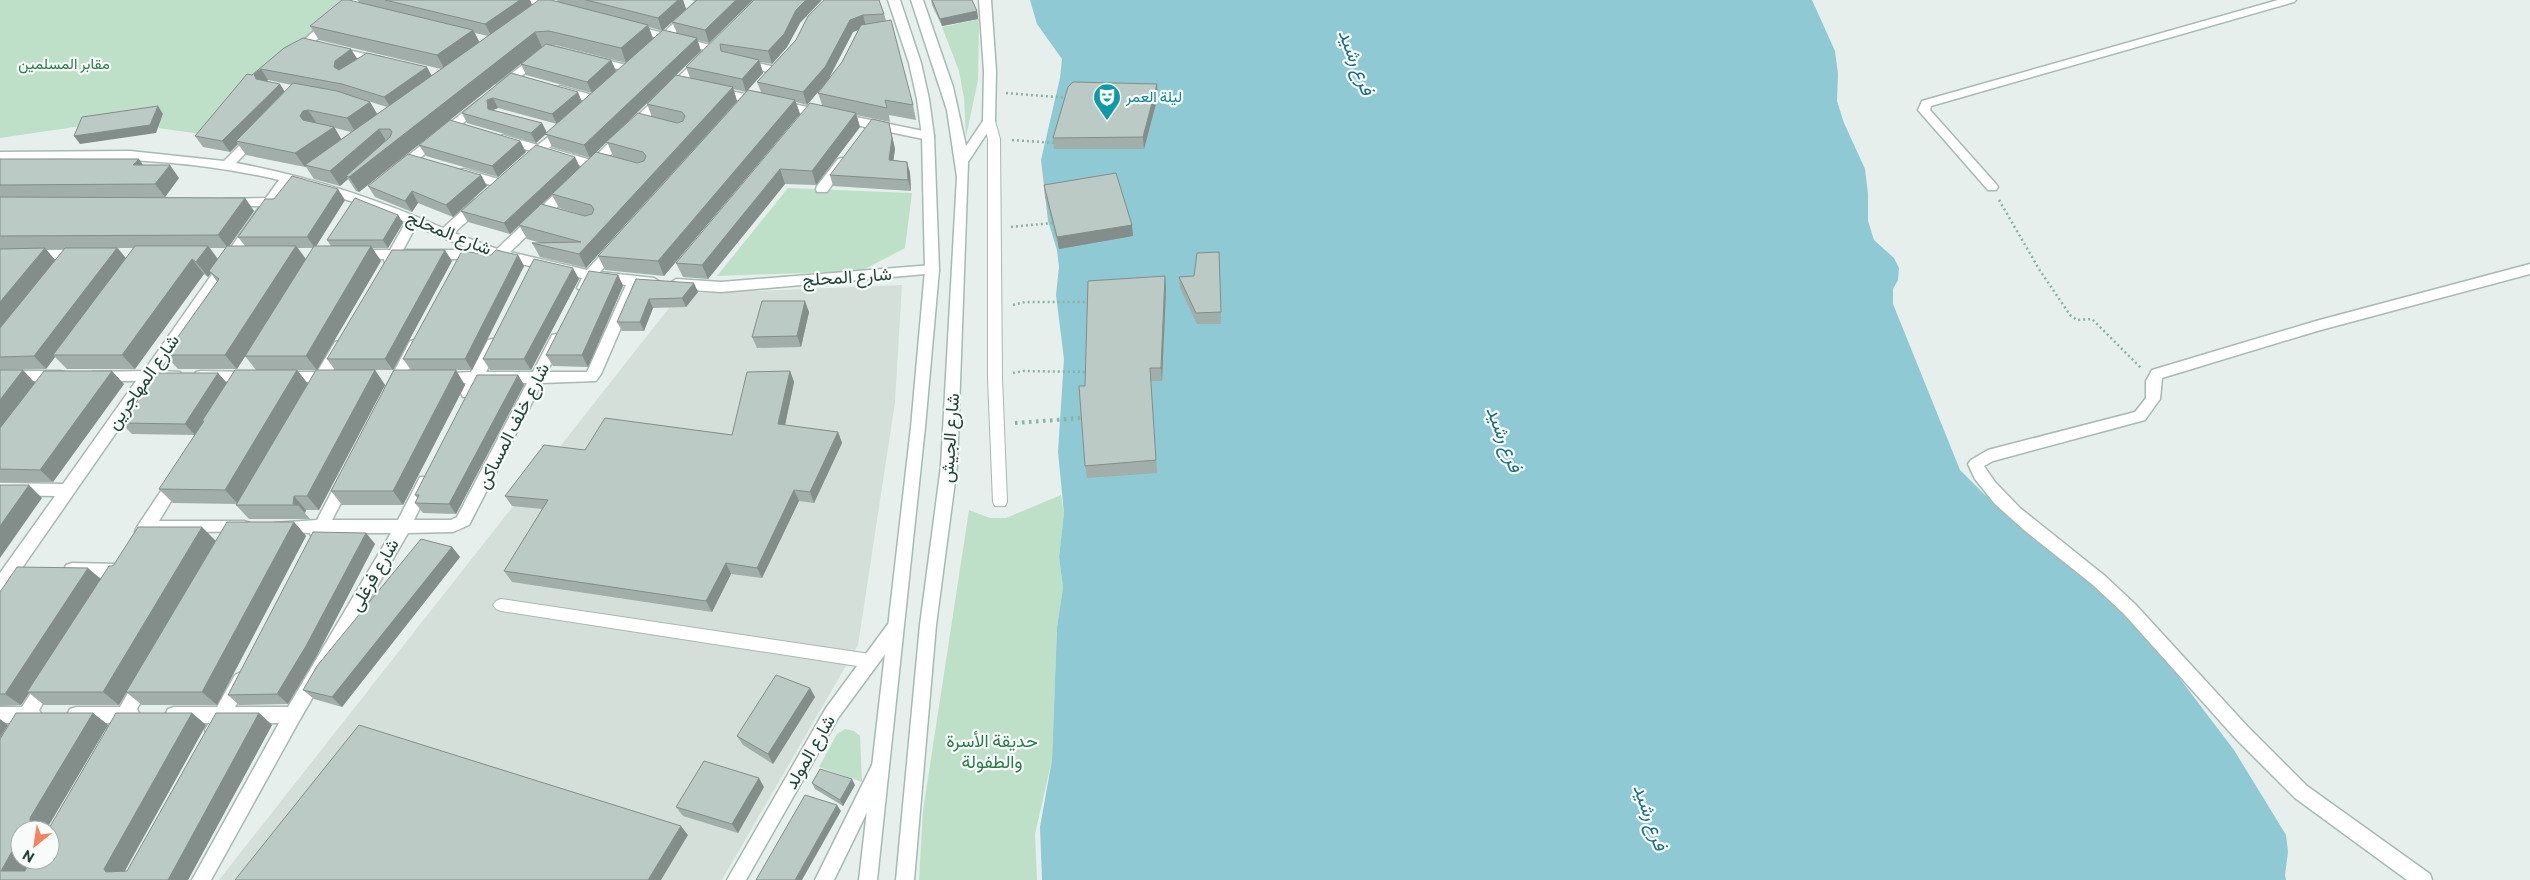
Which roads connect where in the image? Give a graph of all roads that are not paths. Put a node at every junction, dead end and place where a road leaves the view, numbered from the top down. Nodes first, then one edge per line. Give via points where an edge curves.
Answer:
1 (523, 0) edge
2 (894, 0) edge
3 (917, 0) edge
4 (985, 0) edge
5 (2290, 0) edge
6 (550, 3) edge
7 (697, 4) edge
8 (355, 6) edge
9 (564, 11) edge
10 (531, 17) edge
11 (619, 25) edge
12 (665, 37) junction
13 (307, 43) junction
14 (551, 49) edge
15 (292, 55) edge
16 (583, 57) edge
17 (371, 58) junction
18 (730, 60) edge
19 (637, 62) junction
20 (390, 63) edge
21 (359, 67) edge
22 (513, 76) junction
23 (616, 81) edge
24 (532, 82) edge
25 (678, 84) junction
26 (550, 87) edge
27 (756, 91) junction
28 (814, 108) junction
29 (737, 113) edge
30 (640, 121) junction
31 (989, 121) junction
32 (871, 124) junction
33 (267, 125) edge
34 (454, 125) junction
35 (657, 125) edge
36 (543, 126) edge
37 (798, 126) edge
38 (473, 130) edge
39 (560, 131) junction
40 (492, 136) edge
41 (928, 136) junction
42 (860, 138) edge
43 (539, 150) junction
44 (849, 153) edge
45 (0, 156) edge
46 (412, 158) junction
47 (597, 162) junction
48 (962, 162) junction
49 (430, 164) edge
50 (618, 164) edge
51 (227, 165) junction
52 (520, 167) edge
53 (447, 168) edge
54 (315, 171) edge
55 (390, 176) edge
56 (294, 179) junction
57 (357, 180) edge
58 (1992, 187) road end
59 (376, 188) edge
60 (822, 189) dead end
61 (354, 197) junction
62 (220, 202) edge
63 (270, 202) junction
64 (545, 211) junction
65 (346, 214) edge
66 (564, 216) edge
67 (414, 219) junction
68 (444, 234) junction
69 (624, 238) edge
70 (467, 249) junction
71 (500, 254) junction
72 (0, 255) edge
73 (71, 255) junction
74 (89, 255) edge
75 (212, 255) edge
76 (232, 255) junction
77 (251, 255) edge
78 (338, 255) edge
79 (394, 255) junction
80 (535, 264) junction
81 (2530, 268) edge
82 (681, 269) edge
83 (59, 270) edge
84 (932, 270) junction
85 (456, 271) edge
86 (384, 272) edge
87 (590, 275) junction
88 (526, 281) edge
89 (634, 281) junction
90 (668, 284) junction
91 (577, 301) edge
92 (564, 326) edge
93 (350, 328) edge
94 (424, 328) edge
95 (498, 334) edge
96 (252, 360) edge
97 (63, 361) edge
98 (0, 376) edge
99 (51, 376) junction
100 (147, 376) junction
101 (242, 377) junction
102 (322, 377) junction
103 (340, 377) edge
104 (378, 378) dead end
105 (398, 378) junction
106 (476, 378) junction
107 (537, 378) junction
108 (40, 391) edge
109 (231, 393) edge
110 (307, 402) edge
111 (384, 404) edge
112 (463, 404) edge
113 (353, 466) edge
114 (432, 466) edge
115 (184, 468) edge
116 (0, 489) edge
117 (68, 490) junction
118 (1000, 502) dead end
119 (243, 510) edge
120 (147, 527) junction
121 (233, 527) junction
122 (321, 528) junction
123 (402, 528) junction
124 (137, 541) edge
125 (224, 544) edge
126 (312, 544) edge
127 (128, 556) edge
128 (6, 570) edge
129 (31, 570) edge
130 (60, 570) edge
131 (118, 571) junction
132 (0, 586) edge
133 (108, 587) edge
134 (500, 605) dead end
135 (894, 629) junction
136 (870, 660) junction
137 (250, 664) edge
138 (57, 667) edge
139 (149, 672) edge
140 (0, 715) edge
141 (27, 715) junction
142 (125, 715) junction
143 (223, 715) junction
144 (293, 715) junction
145 (110, 741) edge
146 (208, 741) edge
147 (0, 757) edge
148 (880, 767) junction
149 (200, 880) edge
150 (736, 880) edge
151 (824, 880) edge
152 (868, 880) edge
153 (904, 880) edge
154 (2423, 880) edge

1 - 6 street
2 - 41 street, شارع الجيش via 899,30 915,63
3 - 48 street, شارع الجيش via 941,68
4 - 31 street
5 - 58 street via 1926,104 1924,110
6 - 9 street
6 - 10 street
7 - 12 street
8 - 13 street
11 - 12 street
12 - 19 street
12 - 25 street via 717,46
13 - 15 street
13 - 17 street
14 - 22 street
16 - 19 street
17 - 20 street
17 - 21 street
18 - 27 street via 779,66
19 - 23 street
22 - 24 street
22 - 34 street
25 - 27 street
25 - 30 street
26 - 39 street via 598,97
27 - 28 street
27 - 29 street
28 - 32 street
28 - 37 street
30 - 35 street
30 - 47 street
31 - 48 street
31 - 118 lane via 994,139
32 - 41 street
32 - 42 street
33 - 51 street
34 - 38 street
34 - 46 street
36 - 39 street
39 - 43 street
40 - 43 street
41 - 84 street, شارع الجيش
43 - 47 street
43 - 52 street
44 - 60 street
45 - 51 street, شارع المحلج via 116,154
46 - 49 street
46 - 55 street
47 - 50 street
47 - 64 street
48 - 153 street, شارع الجيش via 949,466 928,625
51 - 56 street, شارع المحلج
53 - 68 street via 504,181
54 - 56 street
56 - 61 street, شارع المحلج
56 - 63 street, شارع المهاجرين
57 - 61 street
59 - 61 street
61 - 65 street
61 - 67 street, شارع المحلج
62 - 63 street
63 - 76 street, شارع المهاجرين
64 - 66 street
64 - 71 street
67 - 68 street, شارع المحلج
67 - 79 street
68 - 70 street, شارع المحلج
69 - 87 street
70 - 71 street, شارع المحلج
70 - 79 street, شارع المحلج
70 - 85 street
71 - 80 street, شارع المحلج
72 - 73 street
73 - 74 street
73 - 83 street
75 - 76 street
76 - 77 street
76 - 100 street, شارع المهاجرين
78 - 79 street, شارع المحلج
79 - 86 street
80 - 87 street, شارع المحلج
80 - 88 street
81 - 154 street via 2306,329 2157,374 2153,381 2153,399 2140,416 1978,461 1977,467 1996,492 2028,526 2086,569 2167,646 2283,775
82 - 90 street
84 - 90 street, شارع المحلج via 721,287
84 - 135 street, شارع الجيش via 918,427
87 - 89 street, شارع المحلج
87 - 91 street
89 - 90 street, شارع المحلج
89 - 107 street via 593,375 586,378
92 - 107 street, شارع خلف المساكن
93 - 102 street
94 - 105 street
95 - 106 street
96 - 101 street
97 - 99 street
98 - 99 street
99 - 100 street
99 - 108 street
100 - 101 street
100 - 117 street, شارع المهاجرين
101 - 102 street
101 - 109 street
102 - 103 street
102 - 110 street
104 - 105 street
105 - 106 street
105 - 111 street
106 - 107 street
106 - 112 street
107 - 123 street, شارع خلف المساكن via 467,517 453,526
113 - 122 street
114 - 123 street, شارع فرغلى
115 - 120 street
116 - 117 street
117 - 128 street, شارع المهاجرين
119 - 121 street
120 - 121 street, شارع خلف المساكن
120 - 124 street
121 - 122 street, شارع خلف المساكن
121 - 125 street
122 - 123 street, شارع خلف المساكن
122 - 126 street
123 - 144 street, شارع فرغلى
127 - 131 street
128 - 129 street
128 - 132 street, شارع المهاجرين
130 - 131 street
131 - 133 street
134 - 136 lane
135 - 136 street, شارع المولد
135 - 148 street, شارع الجيش
136 - 150 street, شارع المولد via 832,713
137 - 143 street
138 - 141 street
139 - 142 street
140 - 141 street
141 - 142 street
141 - 147 street
142 - 143 street
142 - 145 street
143 - 144 street
143 - 146 street
144 - 149 street, شارع فرغلى
148 - 151 street
148 - 152 street, شارع الجيش

